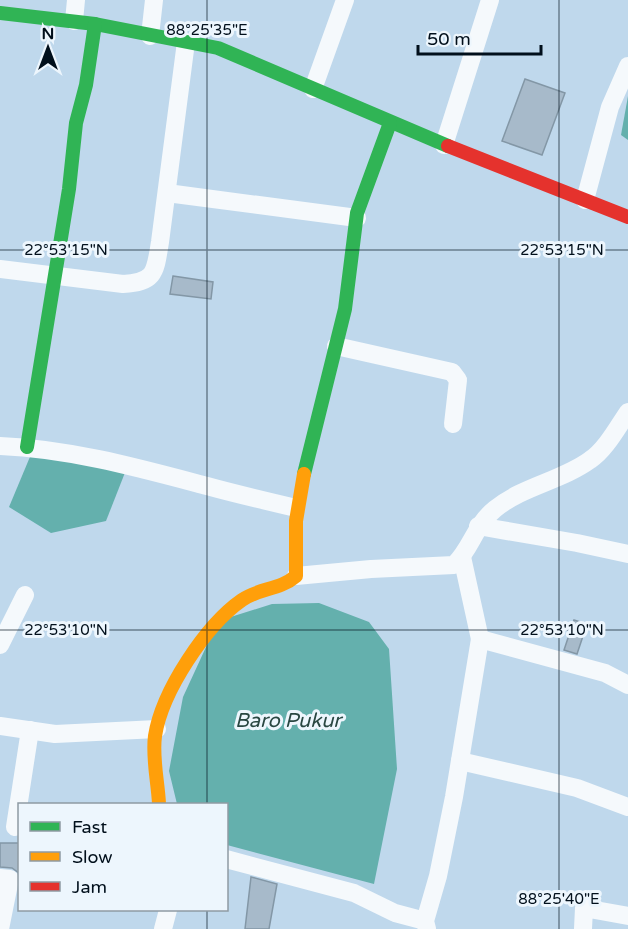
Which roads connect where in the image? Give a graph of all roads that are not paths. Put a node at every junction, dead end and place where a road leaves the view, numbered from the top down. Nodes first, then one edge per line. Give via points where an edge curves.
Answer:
1 (76, 0) edge
2 (154, 0) edge
3 (345, 0) edge
4 (490, 0) edge
5 (0, 13) edge
6 (74, 21) junction
7 (95, 24) junction
8 (150, 36) junction
9 (186, 42) junction
10 (628, 66) edge
11 (313, 89) junction
12 (390, 123) junction
13 (444, 144) junction
14 (167, 193) junction
15 (585, 200) junction
16 (628, 217) edge
17 (357, 218) junction
18 (0, 269) edge
19 (54, 275) junction
20 (336, 346) junction
21 (628, 412) edge
22 (453, 424) dead end
23 (0, 446) edge
24 (27, 447) junction
25 (296, 508) junction
26 (478, 526) junction
27 (628, 554) edge
28 (462, 557) junction
29 (296, 576) junction
30 (25, 595) dead end
31 (480, 639) junction
32 (0, 645) edge
33 (628, 685) edge
34 (0, 726) edge
35 (157, 729) junction
36 (30, 730) junction
37 (460, 761) junction
38 (19, 803) edge
39 (159, 803) edge
40 (628, 807) edge
41 (18, 808) edge
42 (15, 828) dead end
43 (228, 860) edge
44 (0, 878) edge
45 (168, 911) edge
46 (628, 916) edge
47 (426, 925) edge
48 (0, 929) edge
49 (163, 929) edge
50 (583, 929) edge

1 - 6 street
2 - 8 street
3 - 11 street
4 - 13 street
5 - 6 street
6 - 7 street
7 - 8 street
7 - 19 street
8 - 9 street
9 - 11 street via 218,48
9 - 14 street
10 - 15 street via 610,107
11 - 12 street
12 - 13 street
12 - 17 street
13 - 15 street
14 - 17 street
14 - 19 street via 152,276 141,283 123,284
15 - 16 street
17 - 20 street via 348,292
18 - 19 street
19 - 24 street
20 - 22 street via 452,372 458,380
20 - 25 street
21 - 26 street via 591,459 514,496
23 - 24 street
24 - 25 street via 117,462
25 - 29 street
26 - 27 street
26 - 28 street
28 - 29 street via 448,566
28 - 31 street
29 - 35 street via 284,586 244,598 218,621 190,655
30 - 32 street
31 - 33 street via 605,673
31 - 37 street
34 - 36 street
35 - 36 street via 55,734
35 - 39 street
36 - 38 street
37 - 40 street via 577,788
37 - 47 street
41 - 42 street
43 - 47 street via 354,893
44 - 48 street via 10,879
45 - 49 street
46 - 50 street via 584,909

